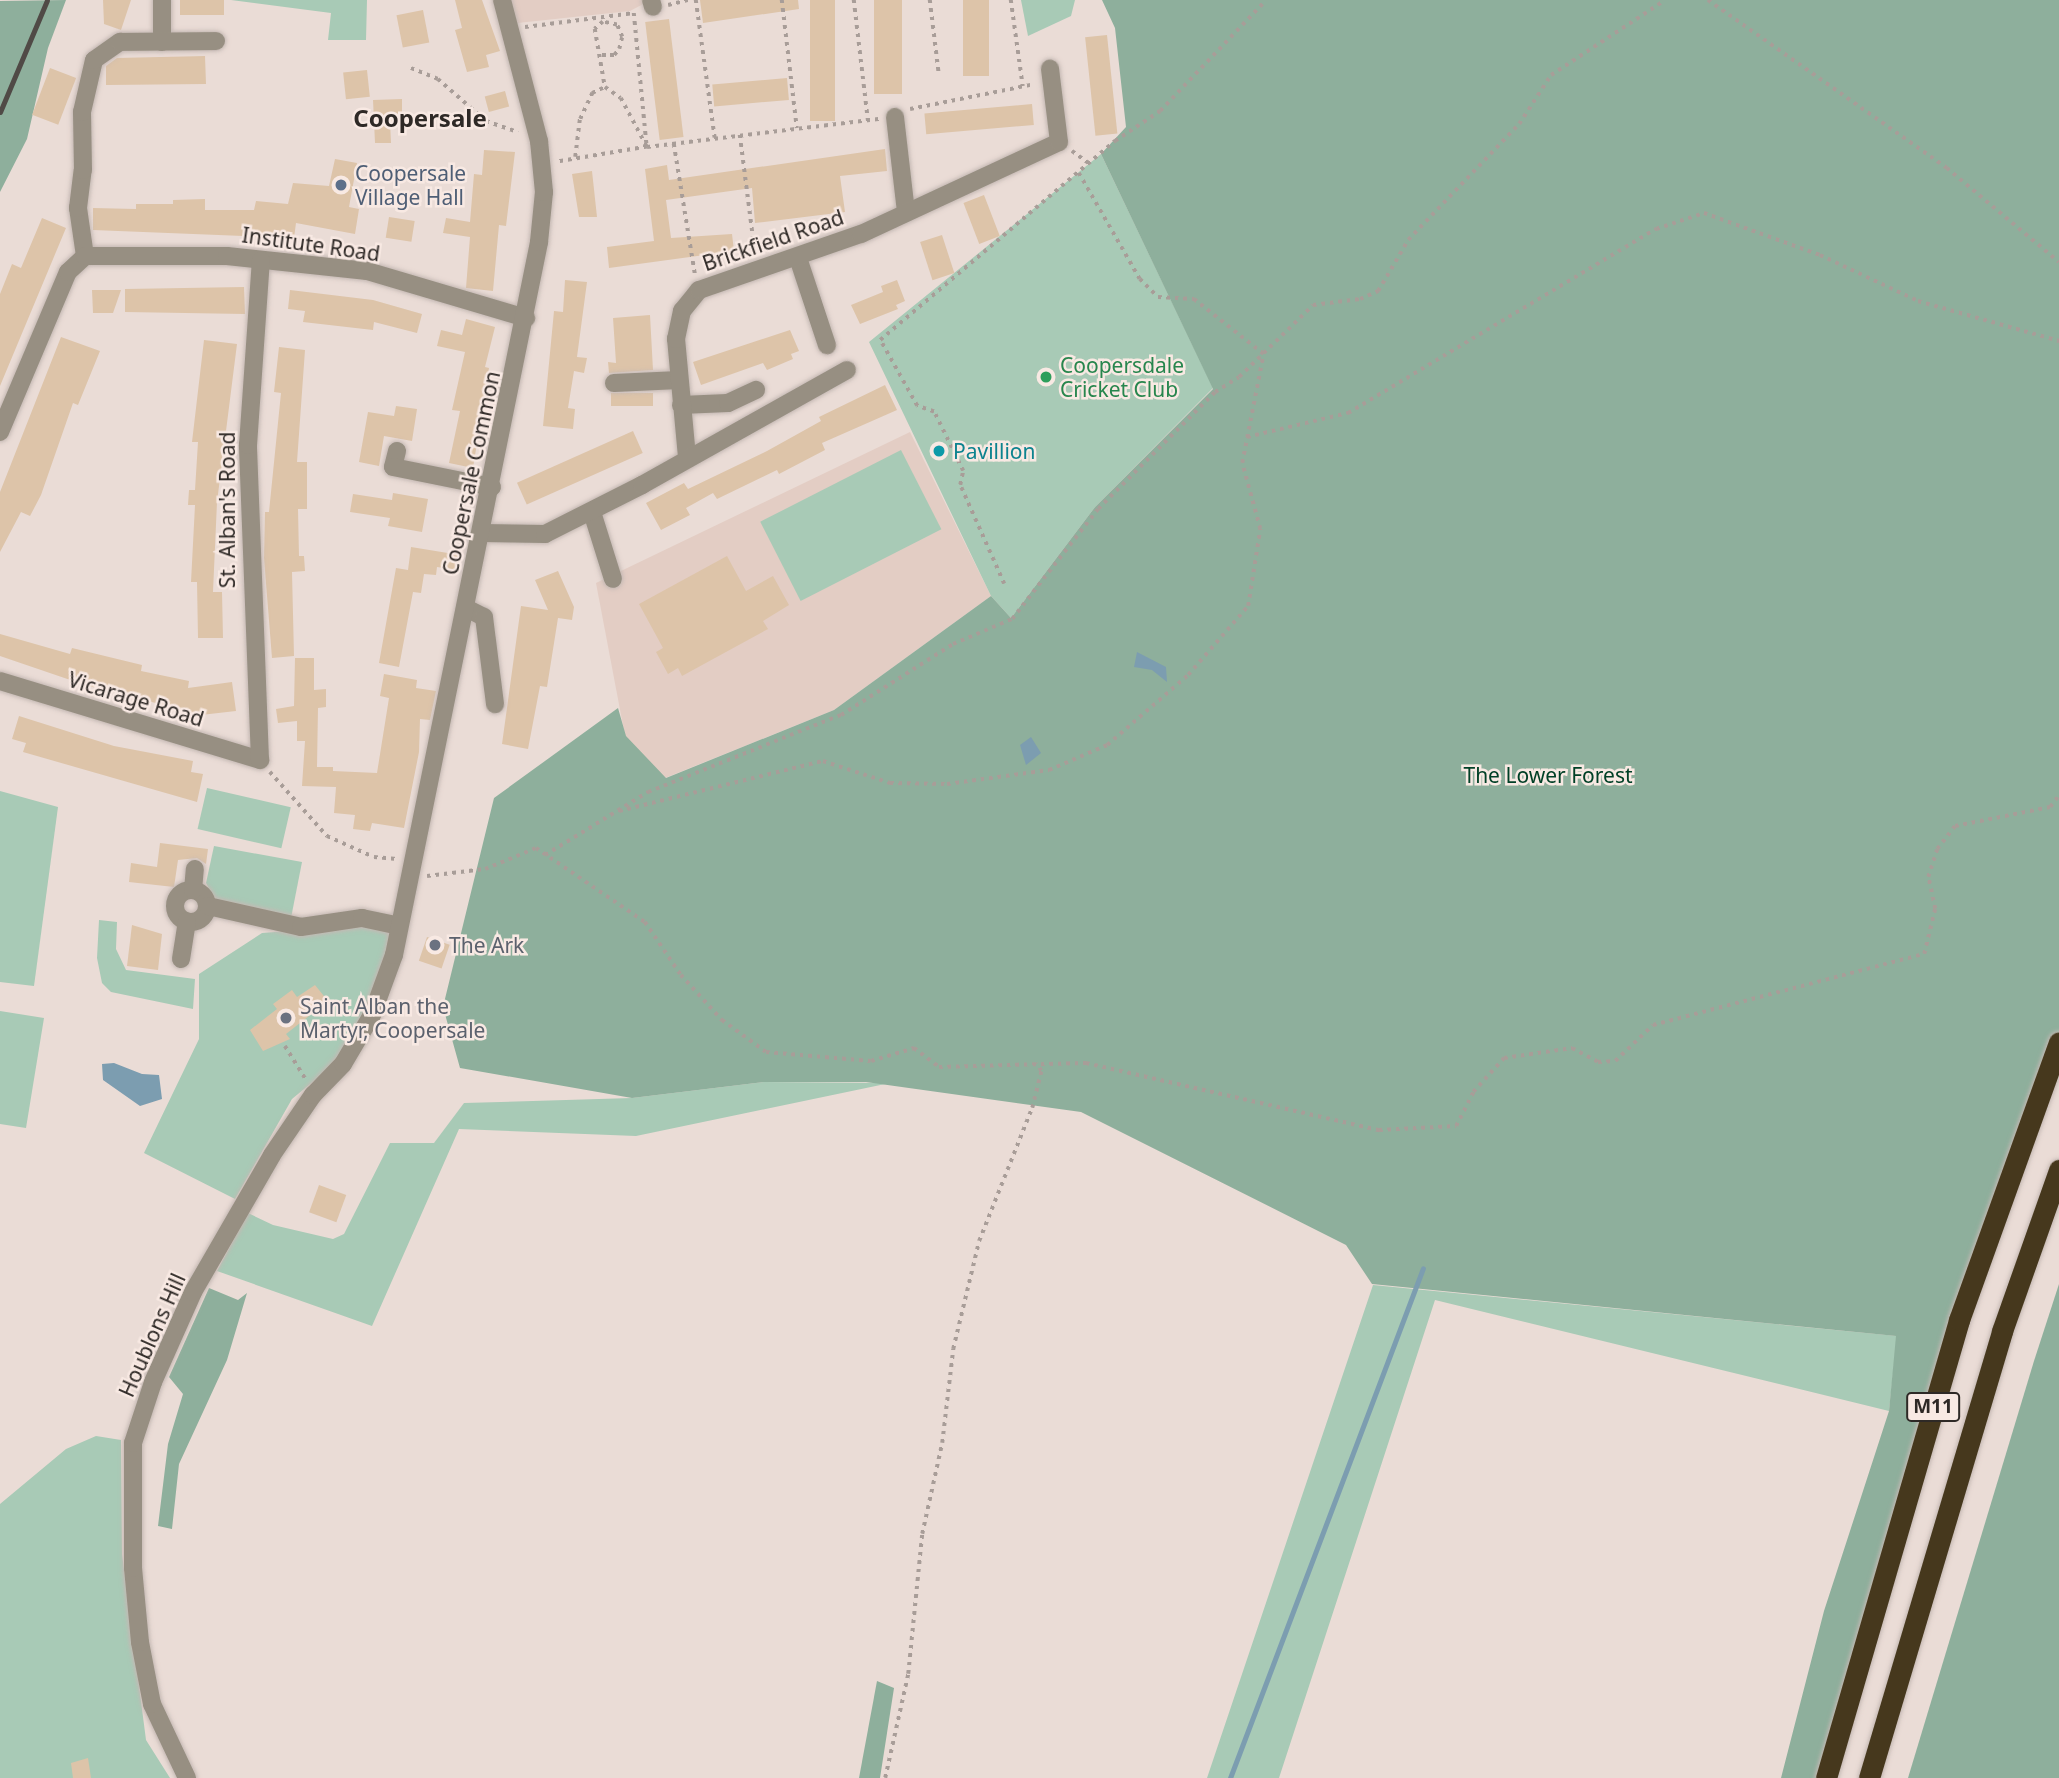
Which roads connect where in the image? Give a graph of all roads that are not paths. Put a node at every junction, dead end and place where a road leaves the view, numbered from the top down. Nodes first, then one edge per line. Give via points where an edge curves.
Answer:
1 (162, 0) edge
2 (502, 0) edge
3 (216, 41) dead end
4 (162, 42) junction
5 (1051, 75) road end
6 (895, 117) road end
7 (906, 212) junction
8 (85, 256) junction
9 (799, 258) junction
10 (261, 260) junction
11 (526, 318) junction
12 (827, 345) dead end
13 (847, 370) dead end
14 (680, 380) junction
15 (614, 383) dead end
16 (756, 390) dead end
17 (681, 405) junction
18 (0, 432) edge
19 (397, 451) dead end
20 (687, 457) junction
21 (492, 486) junction
22 (592, 512) junction
23 (482, 533) junction
24 (612, 579) dead end
25 (466, 608) junction
26 (0, 681) edge
27 (495, 704) dead end
28 (260, 760) joint
29 (195, 869) dead end
30 (193, 890) junction
31 (208, 906) junction
32 (187, 921) junction
33 (400, 926) junction
34 (394, 955) joint
35 (181, 959) dead end
36 (2059, 1042) edge
37 (2059, 1170) edge
38 (187, 1778) edge
39 (1826, 1778) edge
40 (1870, 1778) edge

1 - 4 street
2 - 11 street, Coopersale Common via 543,165 539,242
3 - 4 street
4 - 8 street via 120,42 105,48 94,60 82,113 78,208
5 - 7 street, Brickfield Road via 1059,142
6 - 7 street
7 - 9 street, Brickfield Road
8 - 10 street, Institute Road
8 - 18 street via 68,272
9 - 12 street
9 - 14 street, Brickfield Road via 699,290 682,311 678,329
10 - 11 street, Institute Road via 367,271
10 - 28 street, St. Alban's Road via 248,445
11 - 21 street, Coopersale Common
13 - 20 street
14 - 15 street
14 - 17 street, Brickfield Road
16 - 17 street via 722,405
17 - 20 street, Brickfield Road
19 - 21 street via 393,467
20 - 22 street
21 - 23 street, Coopersale Common
22 - 23 street via 545,534
22 - 24 street
23 - 25 street, Coopersale Common
25 - 27 street via 484,617
25 - 33 street, Coopersale Common
26 - 28 street, Vicarage Road
29 - 30 street
30 - 31 street via 203,894
30 - 32 street via 182,892 175,905
31 - 32 street via 199,920
31 - 33 street via 301,927 362,918
32 - 35 street
33 - 34 street, Coopersale Common
34 - 38 street, Houblons Hill via 372,1015 343,1064 313,1094 272,1155 193,1292 153,1382 133,1443 133,1568 140,1642 152,1704
36 - 39 highway, M11 via 1959,1320
37 - 40 highway, M11 via 2002,1331

